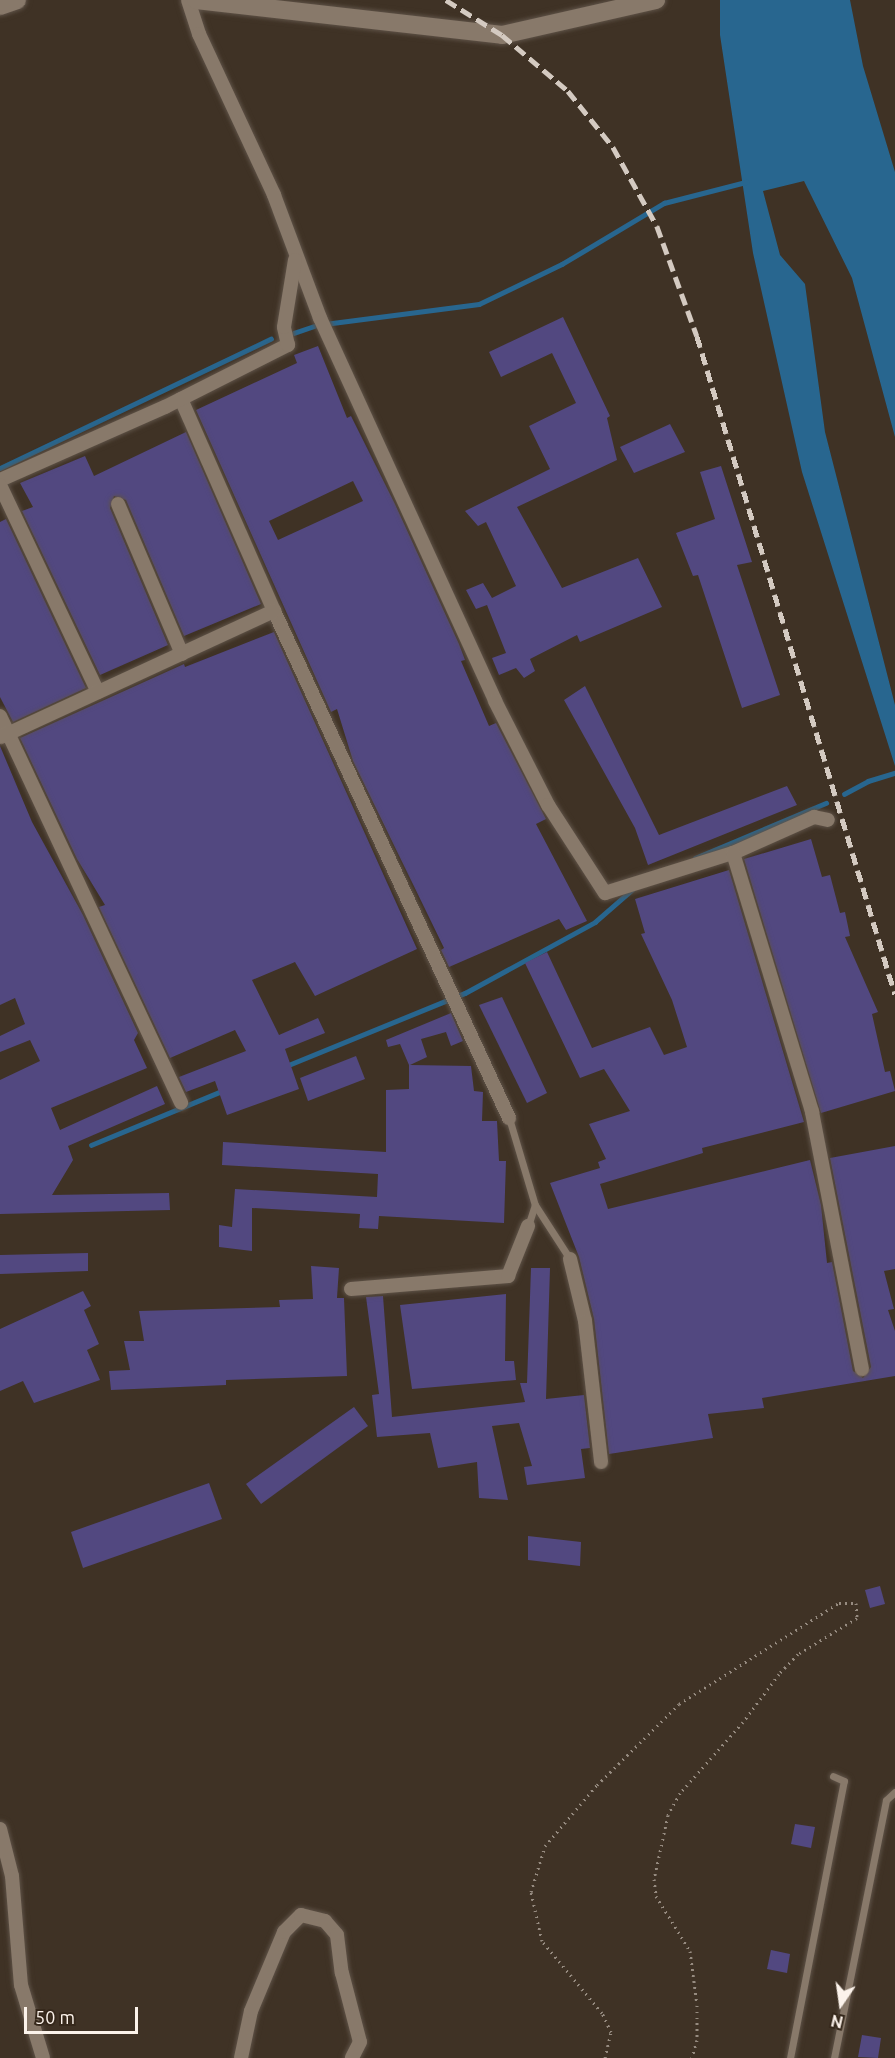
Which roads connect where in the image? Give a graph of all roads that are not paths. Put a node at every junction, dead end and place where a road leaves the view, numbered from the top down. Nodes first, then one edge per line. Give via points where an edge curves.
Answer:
1 (17, 0) edge
2 (188, 0) edge
3 (195, 0) edge
4 (656, 0) edge
5 (0, 6) edge
6 (296, 258) junction
7 (181, 399) junction
8 (0, 480) edge
9 (0, 485) edge
10 (118, 504) dead end
11 (274, 611) junction
12 (182, 654) junction
13 (98, 692) junction
14 (0, 716) edge
15 (4, 736) edge
16 (828, 820) dead end
17 (733, 852) junction
18 (181, 1103) dead end
19 (509, 1118) joint
20 (535, 1205) junction
21 (528, 1226) joint
22 (570, 1260) joint
23 (351, 1288) dead end
24 (862, 1369) dead end
25 (601, 1462) dead end
26 (833, 1776) dead end
27 (895, 1792) edge
28 (0, 1829) edge
29 (43, 2058) edge
30 (241, 2058) edge
31 (352, 2058) edge
32 (790, 2058) edge
33 (834, 2058) edge

1 - 5 street
2 - 6 street via 199,34 274,195
3 - 4 street via 502,35
6 - 7 street via 284,327 288,345
6 - 17 street via 495,701 548,805 605,893
7 - 8 street
7 - 11 street
9 - 13 street
10 - 12 street
11 - 12 street
11 - 19 street
12 - 13 street
13 - 15 street
14 - 15 street
15 - 18 street
16 - 17 street via 814,817
17 - 24 street via 812,1112
19 - 20 lane
20 - 21 lane
20 - 22 lane
21 - 23 street via 508,1276
22 - 25 street via 585,1321
26 - 32 lane via 844,1781
27 - 33 lane via 886,1800
28 - 29 street via 12,1876 21,1985
30 - 31 street via 251,2011 284,1932 301,1915 326,1921 337,1935 342,1973 360,2042

